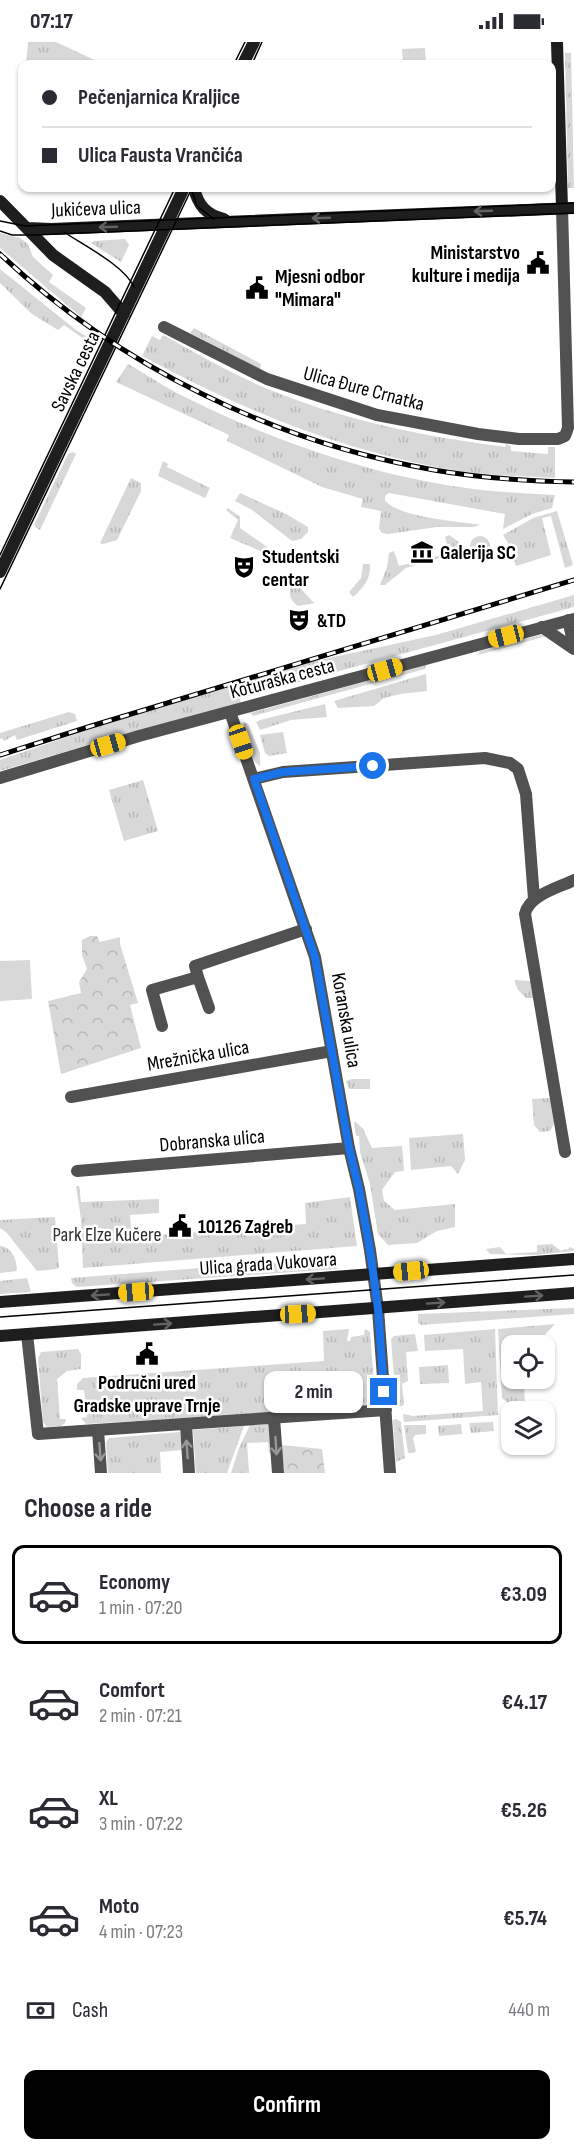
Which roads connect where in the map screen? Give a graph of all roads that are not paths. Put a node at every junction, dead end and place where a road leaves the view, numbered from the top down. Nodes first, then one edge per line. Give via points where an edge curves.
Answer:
1 (254, 42) edge
2 (557, 42) edge
3 (245, 60) edge
4 (182, 192) edge
5 (195, 192) edge
6 (0, 201) edge
7 (568, 208) edge
8 (237, 221) junction
9 (166, 224) junction
10 (28, 228) junction
11 (124, 314) junction
12 (165, 327) dead end
13 (0, 572) edge
14 (571, 619) edge
15 (542, 627) junction
16 (574, 648) edge
17 (230, 712) junction
18 (0, 778) edge
19 (254, 779) junction
20 (574, 880) edge
21 (534, 899) junction
22 (306, 929) junction
23 (198, 977) junction
24 (208, 1008) dead end
25 (162, 1026) dead end
26 (332, 1051) junction
27 (71, 1097) dead end
28 (349, 1148) junction
29 (565, 1152) dead end
30 (77, 1171) dead end
31 (574, 1259) edge
32 (374, 1274) junction
33 (574, 1293) edge
34 (0, 1302) edge
35 (378, 1309) junction
36 (27, 1334) junction
37 (0, 1336) edge
38 (386, 1410) junction
39 (274, 1418) junction
40 (186, 1425) junction
41 (98, 1430) junction
42 (101, 1473) edge
43 (189, 1473) edge
44 (278, 1473) edge
45 (390, 1473) edge

1 - 3 main road
2 - 7 main road
4 - 9 main road, Savska cesta
5 - 8 main road via 204,210 217,218
6 - 10 main road, Jukićeva ulica
7 -> 8 main road, Jukićeva ulica
7 - 12 street, Ulica Đure Crnatka via 568,428 565,435 550,440 478,434 377,415 267,380
8 - 9 main road, Jukićeva ulica
9 -> 10 main road, Jukićeva ulica
9 - 11 main road, Savska cesta
10 - 11 main road, Jukićeva ulica via 58,260 111,298
11 - 13 main road, Savska cesta
14 - 15 street, Koturaška cesta
14 - 16 street
15 - 16 street
15 - 17 street, Koturaška cesta
17 - 18 street, Koturaška cesta
17 - 19 street, Koranska ulica
19 - 21 street via 283,772 443,760 485,758 510,763 518,769 526,794
19 - 22 street, Koranska ulica
20 - 21 street
21 - 29 street via 525,914
22 - 23 street via 195,966
22 - 26 street, Koranska ulica
23 - 24 street
23 - 25 street via 152,990
26 - 27 street, Mrežnička ulica
26 - 28 street, Koranska ulica
28 - 30 street, Dobranska ulica
28 - 32 street, Koranska ulica
31 - 32 main road, Ulica grada Vukovara
32 -> 34 main road, Ulica grada Vukovara
32 - 35 street, Koranska ulica
35 -> 33 main road
36 -> 35 main road
35 - 38 street, Koranska ulica
36 - 37 main road
36 - 41 street via 38,1434
38 - 39 street
38 - 45 street, Koranska ulica
39 - 40 street
39 -> 44 street
40 - 41 street
43 -> 40 street
41 -> 42 street

